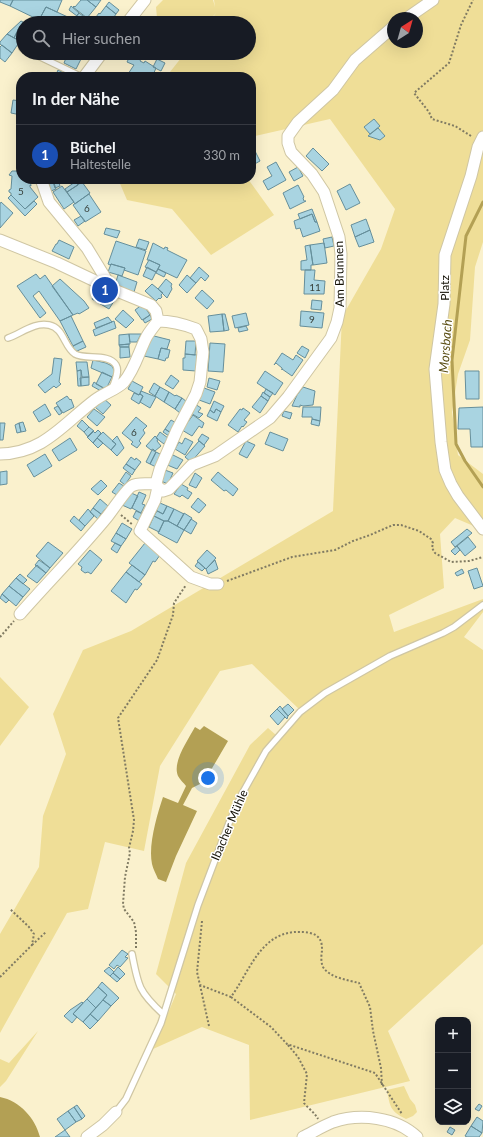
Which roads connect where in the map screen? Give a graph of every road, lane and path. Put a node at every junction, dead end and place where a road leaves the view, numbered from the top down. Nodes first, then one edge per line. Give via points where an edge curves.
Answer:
1 (145, 0) edge
2 (434, 0) edge
3 (473, 0) edge
4 (416, 12) edge
5 (132, 16) edge
6 (387, 32) edge
7 (47, 60) edge
8 (96, 60) edge
9 (72, 72) edge
10 (87, 72) edge
11 (483, 137) edge
12 (478, 147) junction
13 (43, 184) edge
14 (0, 240) edge
15 (112, 289) junction
16 (158, 321) junction
17 (8, 338) dead end
18 (111, 391) junction
19 (0, 454) edge
20 (157, 485) junction
21 (119, 502) junction
22 (483, 529) edge
23 (140, 531) junction
24 (483, 557) edge
25 (191, 577) junction
26 (218, 584) joint
27 (483, 605) edge
28 (20, 614) joint
29 (0, 637) edge
30 (10, 909) dead end
31 (202, 917) dead end
32 (46, 932) dead end
33 (32, 945) junction
34 (132, 954) joint
35 (0, 977) edge
36 (200, 985) junction
37 (231, 997) junction
38 (163, 1014) junction
39 (209, 1026) dead end
40 (287, 1044) junction
41 (382, 1085) junction
42 (116, 1112) joint
43 (403, 1116) dead end
44 (322, 1128) junction
45 (87, 1137) edge
46 (303, 1137) edge
47 (417, 1137) edge

1 - 5 street
2 - 4 street
3 - 12 path via 461,25 448,64 414,93 432,119 466,132
6 - 20 street, Am Brunnen via 355,60 333,90 298,122 288,136 291,152 312,174 324,192 339,237 340,308 338,322 331,338 270,418 215,456 192,465 168,489 163,491
7 - 9 lane
8 - 10 street
11 - 12 street, Platz
12 - 22 street, Platz via 445,255 444,304 435,369 446,470 458,496
13 - 15 street via 49,202 87,248
14 - 15 street
15 - 16 street via 151,305 156,311
16 - 18 street via 148,334 126,378
16 - 20 street via 171,321 196,329 203,352 196,394 160,469
17 - 18 lane via 28,328 48,324 54,327 60,332 71,351 77,355 110,360 116,364 117,371
18 - 19 street via 100,396 34,447 18,453
20 - 21 street via 131,486
20 - 23 street via 155,500
21 - 23 path via 120,514
21 - 28 street via 80,550
23 - 25 street
24 - 26 path via 451,562 435,553 432,548 433,542 427,536 410,527 393,525 335,550 292,557
25 - 26 street via 210,584
25 - 34 path via 174,603 173,615 157,660 118,718 134,820 123,889 124,909 134,922 136,932 136,950
27 - 38 lane, Ibacher Mühle via 454,627 390,656 324,693 300,712 266,752 242,794 223,838 198,905
28 - 29 path
30 - 33 path via 34,934
31 - 36 path via 197,972
32 - 33 path
33 - 35 path
34 - 38 lane via 141,990
36 - 37 path
36 - 39 path
37 - 40 path via 271,1027
37 - 41 path via 258,953 268,942 282,934 300,932 318,936 322,944 323,966 341,979 359,983 370,1007
38 - 42 lane, Ibacher Mühle via 126,1099
40 - 41 path via 375,1073
40 - 44 path via 307,1074 304,1103 316,1115
41 - 43 path
42 - 45 street, Ibacher Mühle
44 - 46 street
44 - 47 street via 344,1119 372,1118 401,1126

